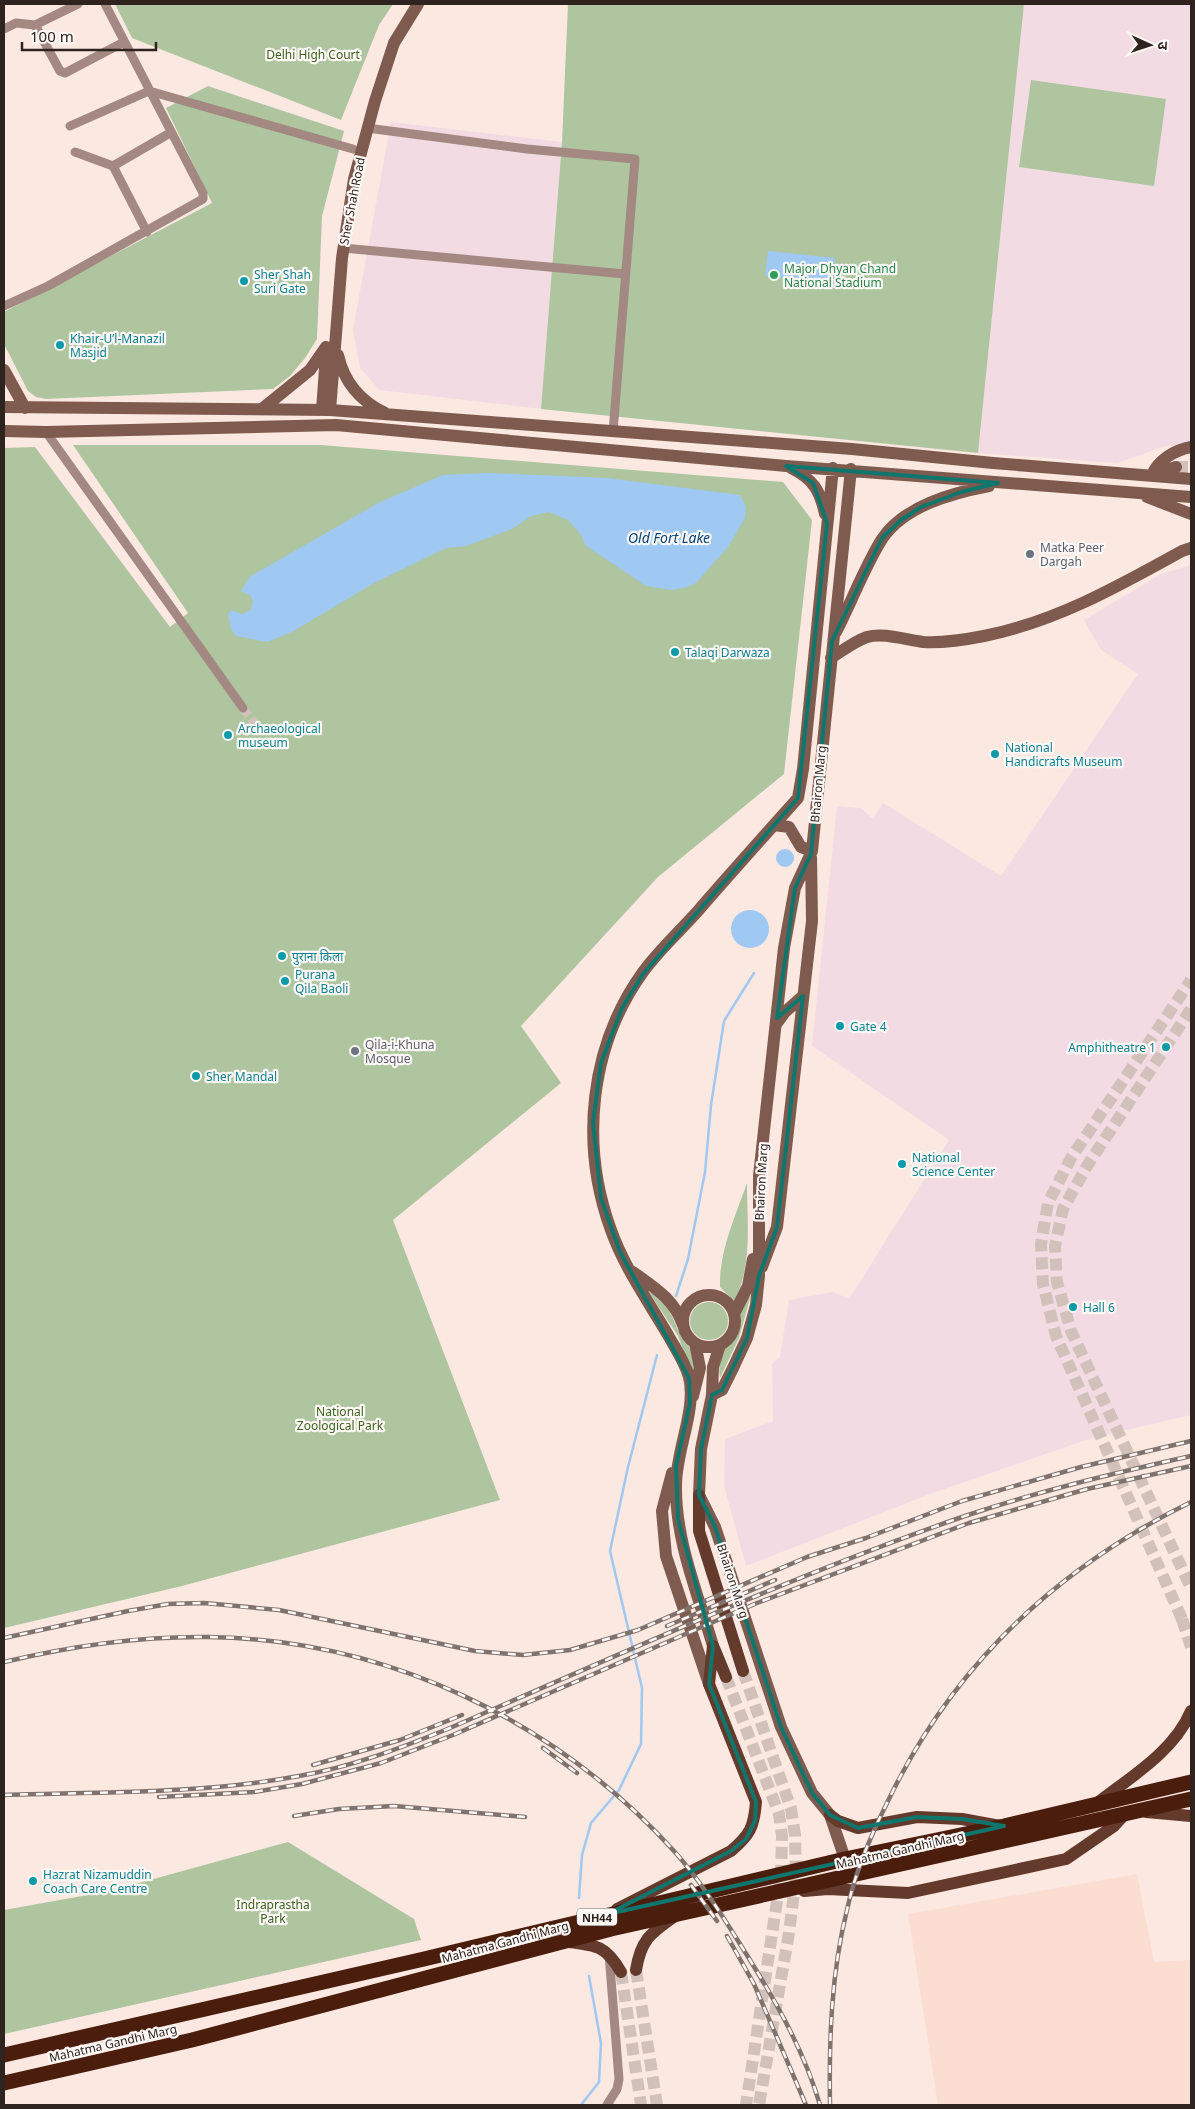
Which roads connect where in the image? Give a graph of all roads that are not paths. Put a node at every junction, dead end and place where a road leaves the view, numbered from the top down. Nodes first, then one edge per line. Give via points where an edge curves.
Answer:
1 (78, 4) edge
2 (105, 4) edge
3 (408, 4) edge
4 (418, 4) edge
5 (35, 25) junction
6 (4, 29) edge
7 (124, 42) junction
8 (150, 91) junction
9 (70, 126) dead end
10 (368, 128) junction
11 (170, 132) junction
12 (353, 149) junction
13 (75, 152) dead end
14 (113, 166) junction
15 (148, 232) junction
16 (343, 248) junction
17 (625, 274) junction
18 (4, 306) edge
19 (332, 340) junction
20 (4, 370) edge
21 (4, 407) edge
22 (25, 408) junction
23 (262, 409) junction
24 (326, 410) junction
25 (392, 416) junction
26 (4, 431) edge
27 (24, 431) junction
28 (46, 432) junction
29 (614, 432) junction
30 (1191, 447) edge
31 (786, 466) junction
32 (1176, 467) tunnel mouth
33 (833, 468) junction
34 (851, 469) junction
35 (1152, 476) junction
36 (1191, 479) edge
37 (998, 483) junction
38 (1132, 492) junction
39 (1191, 497) edge
40 (1191, 514) edge
41 (827, 523) junction
42 (1191, 548) edge
43 (832, 641) junction
44 (831, 658) junction
45 (243, 708) tunnel mouth
46 (798, 798) junction
47 (816, 798) junction
48 (774, 825) junction
49 (811, 853) junction
50 (803, 996) junction
51 (776, 1025) junction
52 (759, 1227) junction
53 (629, 1269) junction
54 (759, 1276) junction
55 (734, 1314) junction
56 (684, 1325) junction
57 (695, 1343) junction
58 (720, 1345) junction
59 (711, 1401) junction
60 (690, 1403) junction
61 (676, 1466) junction
62 (699, 1495) junction
63 (714, 1646) junction
64 (743, 1671) tunnel mouth
65 (726, 1677) tunnel mouth
66 (709, 1684) junction
67 (1191, 1711) edge
68 (1191, 1782) edge
69 (1191, 1800) edge
70 (1095, 1804) junction
71 (1132, 1813) junction
72 (830, 1815) junction
73 (1191, 1816) edge
74 (1004, 1826) junction
75 (846, 1859) junction
76 (770, 1893) junction
77 (608, 1914) junction
78 (677, 1914) junction
79 (565, 1942) junction
80 (609, 1954) junction
81 (636, 1970) tunnel mouth
82 (620, 1972) tunnel mouth
83 (4, 2055) edge
84 (4, 2083) edge
85 (607, 2105) edge

1 - 5 street
2 - 7 street
3 - 12 main road, Sher Shah Road via 387,39
4 - 10 main road, Sher Shah Road via 394,43
5 - 6 street via 19,22
5 - 7 street via 62,73
7 - 8 street
8 - 9 street
8 - 11 street
8 - 12 street
10 - 16 main road, Sher Shah Road via 354,179
10 - 17 street via 527,149 635,159
11 - 14 street
11 - 15 street via 203,196 201,201
12 - 19 main road, Sher Shah Road via 334,254
13 - 14 street
14 - 15 street
15 - 18 street
16 - 17 street
16 - 19 main road, Sher Shah Road
17 - 29 street
19 - 23 main road via 310,370
19 - 24 main road, Sher Shah Road
19 - 25 main road via 340,365 355,392
20 - 22 main road
21 - 22 main road
22 - 23 main road
22 - 27 main road
23 - 24 main road
24 - 25 main road
25 - 29 main road
26 - 27 main road
27 - 28 main road
28 - 31 main road via 336,425
28 - 45 street
29 - 35 main road
30 - 35 main road via 1169,456 1155,468
31 - 33 main road
31 - 41 main road via 806,475 813,483 822,500
32 - 35 main road
33 - 34 main road
33 - 41 main road, Bhairon Marg
34 - 37 main road
34 - 43 main road, Bhairon Marg
35 - 36 main road
37 - 38 main road
37 - 43 main road via 921,507 882,538
38 - 39 main road
38 - 40 main road
41 - 46 main road, Bhairon Marg via 804,769
42 - 44 main road via 1094,600 986,636 944,642 866,637
43 - 44 main road, Bhairon Marg
44 - 47 main road, Bhairon Marg
46 - 47 main road via 799,804 806,808
46 - 48 main road, Bhairon Marg
47 - 49 main road, Bhairon Marg
48 - 49 main road via 788,827 801,847
48 - 53 main road, Bhairon Marg via 643,974 622,1008 607,1044 594,1102 594,1161 606,1217
49 - 50 main road via 812,921
49 - 51 main road, Bhairon Marg via 795,888 784,948
50 - 51 main road
50 - 54 main road via 777,1227
51 - 52 main road, Bhairon Marg via 759,1176
52 - 54 main road, Bhairon Marg
52 - 55 main road via 748,1286
53 - 56 main road via 664,1294
53 - 60 main road, Bhairon Marg via 686,1369
54 - 59 main road, Bhairon Marg via 756,1305 747,1338 722,1390
55 - 56 main road via 725,1300 704,1296 687,1308
55 - 58 main road via 734,1329
56 - 57 main road via 687,1335
57 - 58 main road via 710,1347
57 - 60 main road via 700,1368
58 - 59 main road via 713,1367
59 - 60 main road
59 - 62 main road, Bhairon Marg via 701,1449
60 - 61 main road, Bhairon Marg
61 - 63 main road, Bhairon Marg via 676,1500 683,1548
61 - 66 main road via 665,1492 662,1510 666,1556
62 - 64 main road via 699,1531
62 - 72 main road, Bhairon Marg via 715,1527 781,1727 812,1793
63 - 65 main road
63 - 66 main road
66 - 77 main road via 756,1802 755,1821 746,1839 731,1851
67 - 70 main road via 1182,1730 1168,1746
68 - 70 highway, Mahatma Gandhi Marg / NH44
69 - 71 highway, Mahatma Gandhi Marg
70 - 74 highway, Mahatma Gandhi Marg / NH44
71 - 73 main road
71 - 76 highway, Mahatma Gandhi Marg
71 - 76 main road via 1066,1859 908,1893 828,1889
72 - 74 main road via 858,1828 917,1817 962,1819
72 - 75 main road, Bhairon Marg
74 - 75 highway, Mahatma Gandhi Marg / NH44
75 - 77 highway, Mahatma Gandhi Marg / NH44
76 - 78 highway, Mahatma Gandhi Marg
77 - 83 highway, Mahatma Gandhi Marg / NH44
78 - 79 highway, Mahatma Gandhi Marg
78 - 81 main road via 650,1934 639,1950
79 - 80 main road via 595,1945
79 - 84 highway, Mahatma Gandhi Marg via 192,2040
80 - 82 main road
80 - 85 street via 619,2079 617,2090

